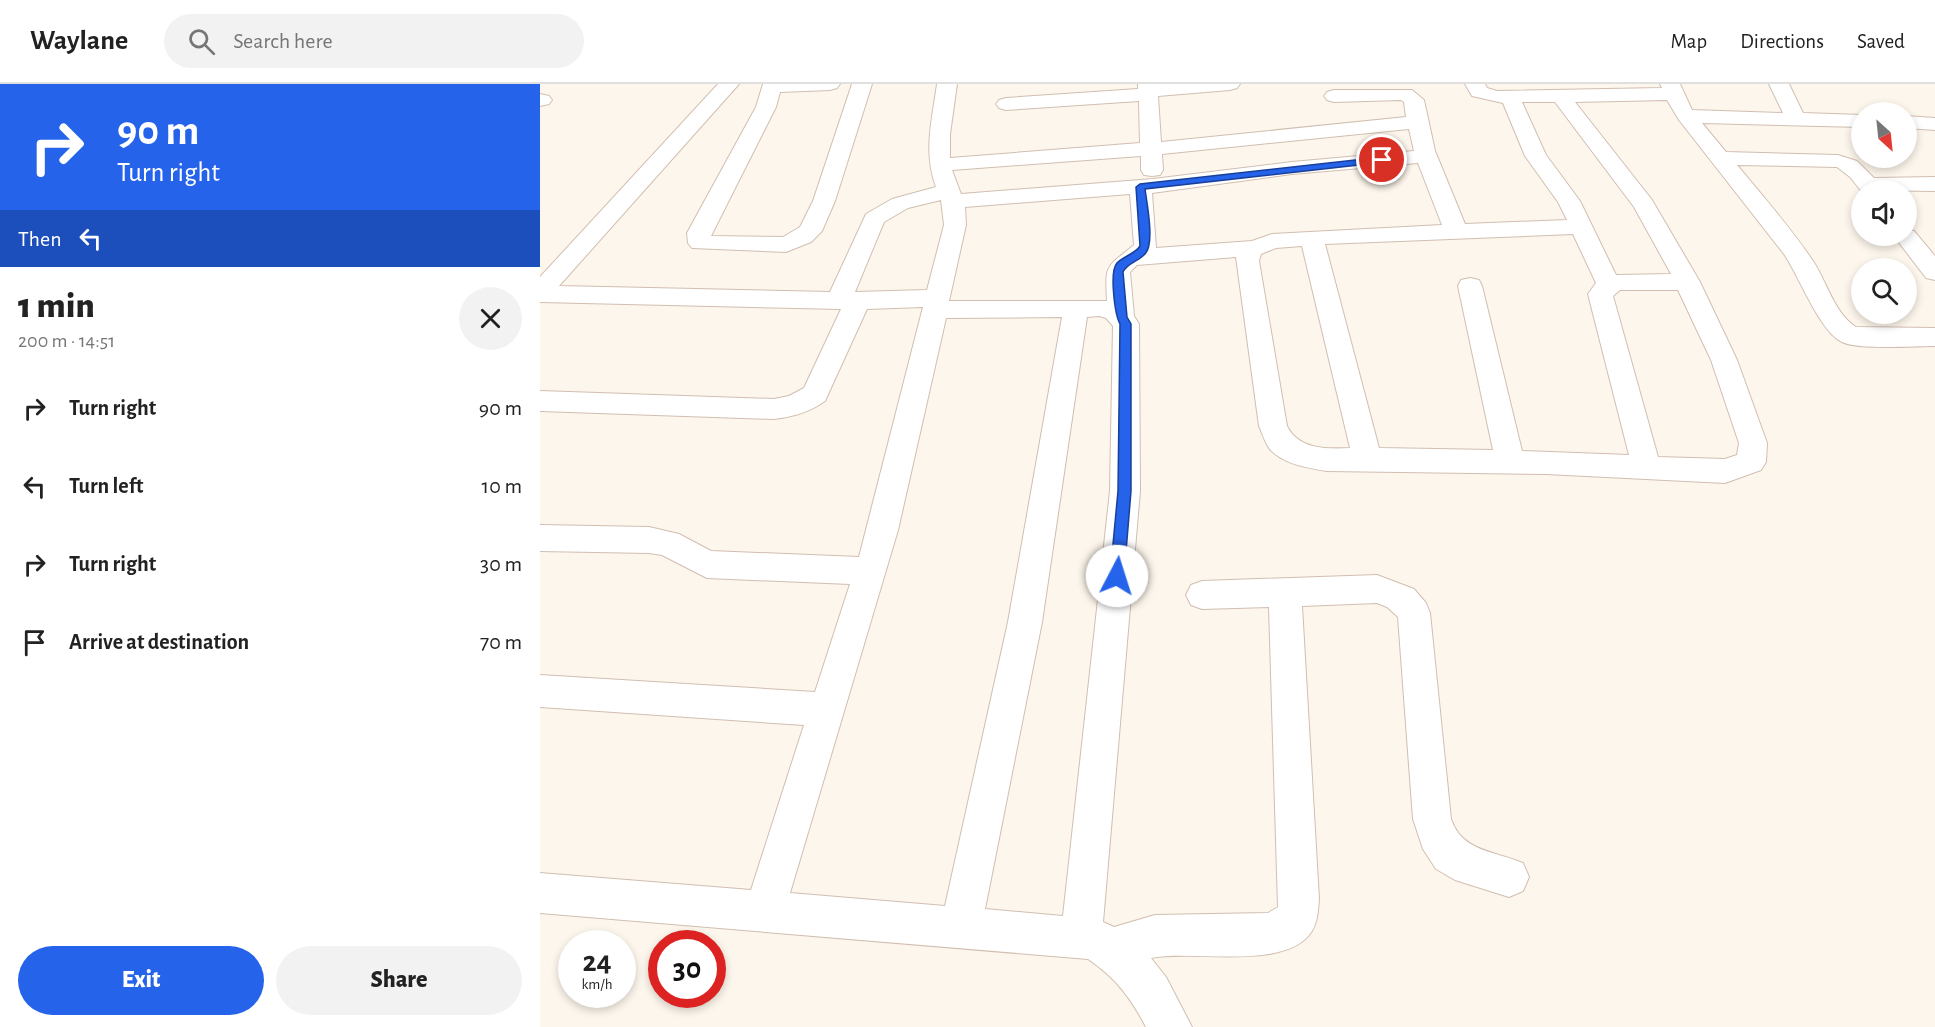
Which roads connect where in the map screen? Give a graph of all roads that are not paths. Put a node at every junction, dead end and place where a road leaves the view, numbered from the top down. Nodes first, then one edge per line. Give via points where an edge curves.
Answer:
1 (729, 84) edge
2 (831, 84) edge
3 (862, 84) edge
4 (946, 84) edge
5 (1230, 84) edge
6 (1474, 84) edge
7 (1779, 84) edge
8 (772, 86) edge
9 (1672, 89) edge
10 (1148, 90) edge
11 (1334, 96) dead end
12 (1561, 96) junction
13 (1510, 97) junction
14 (1006, 104) dead end
15 (1686, 116) junction
16 (1796, 119) junction
17 (1851, 121) edge
18 (1416, 122) junction
19 (1917, 123) edge
20 (1935, 124) edge
21 (1151, 149) junction
22 (1427, 156) junction
23 (1719, 158) junction
24 (1851, 166) edge
25 (1854, 168) edge
26 (1863, 180) edge
27 (1935, 184) edge
28 (1917, 185) edge
29 (948, 186) junction
30 (1146, 186) junction
31 (1582, 227) junction
32 (1456, 232) junction
33 (1312, 238) junction
34 (1916, 246) edge
35 (1254, 248) junction
36 (1131, 258) junction
37 (1931, 262) edge
38 (1688, 282) junction
39 (1609, 285) junction
40 (1470, 286) dead end
41 (540, 293) edge
42 (848, 300) junction
43 (936, 304) junction
44 (1076, 309) junction
45 (1121, 317) junction
46 (1935, 337) edge
47 (540, 401) edge
48 (1367, 459) junction
49 (1510, 462) junction
50 (1647, 468) junction
51 (540, 538) edge
52 (871, 571) junction
53 (1285, 592) junction
54 (1202, 595) dead end
55 (540, 691) edge
56 (828, 710) junction
57 (1509, 877) dead end
58 (540, 893) edge
59 (764, 913) junction
60 (961, 928) junction
61 (1096, 944) junction
62 (1170, 1027) edge

1 - 41 street
2 - 8 street
3 - 8 street via 824,201 810,231 786,245 700,243 699,233 766,107
4 - 29 street via 940,146
5 - 10 street
6 - 13 street via 1486,96
7 - 16 street
9 - 12 street
9 - 15 street
10 - 14 street
10 - 21 street
11 - 18 street via 1405,94 1414,100
12 - 13 street
12 - 38 street via 1644,205
13 - 31 street via 1536,156 1569,201
15 - 16 street
15 - 23 street
16 - 17 street
18 - 21 street
18 - 22 street
19 - 20 street
21 - 29 street
21 - 30 street
22 - 30 street
22 - 32 street
23 - 24 street via 1838,161
23 - 46 street via 1797,255 1816,284 1832,321 1841,330 1851,336
25 - 26 street
27 - 28 street
29 - 30 street
29 - 42 street via 895,205 874,219
29 - 43 street via 957,213
30 - 36 street via 1146,246
31 - 32 street
31 - 39 street
32 - 33 street
33 - 35 street via 1272,241
33 - 48 street
34 - 37 street
35 - 36 street
35 - 48 street via 1248,254 1249,272 1273,426 1280,441 1309,457
36 - 45 street via 1118,272
38 - 39 street
38 - 50 street via 1724,360 1753,453 1751,462 1725,471
39 - 50 street via 1599,294
40 - 49 street
41 - 42 street
42 - 43 street
42 - 47 street via 815,394 790,407
43 - 44 street
43 - 52 street
44 - 45 street via 1114,311
44 - 60 street via 1025,621
45 - 61 street via 1126,324 1125,491
48 - 49 street
49 - 50 street
51 - 52 street via 649,540 668,543 707,564
52 - 56 street
53 - 54 street
53 - 57 street via 1377,589 1406,601 1414,614 1432,819 1438,840 1448,854 1463,864
53 - 61 street via 1297,917 1285,929 1268,934 1155,936
55 - 56 street
56 - 59 street
58 - 59 street
59 - 60 street
60 - 61 street
61 - 62 street via 1126,960 1151,992

